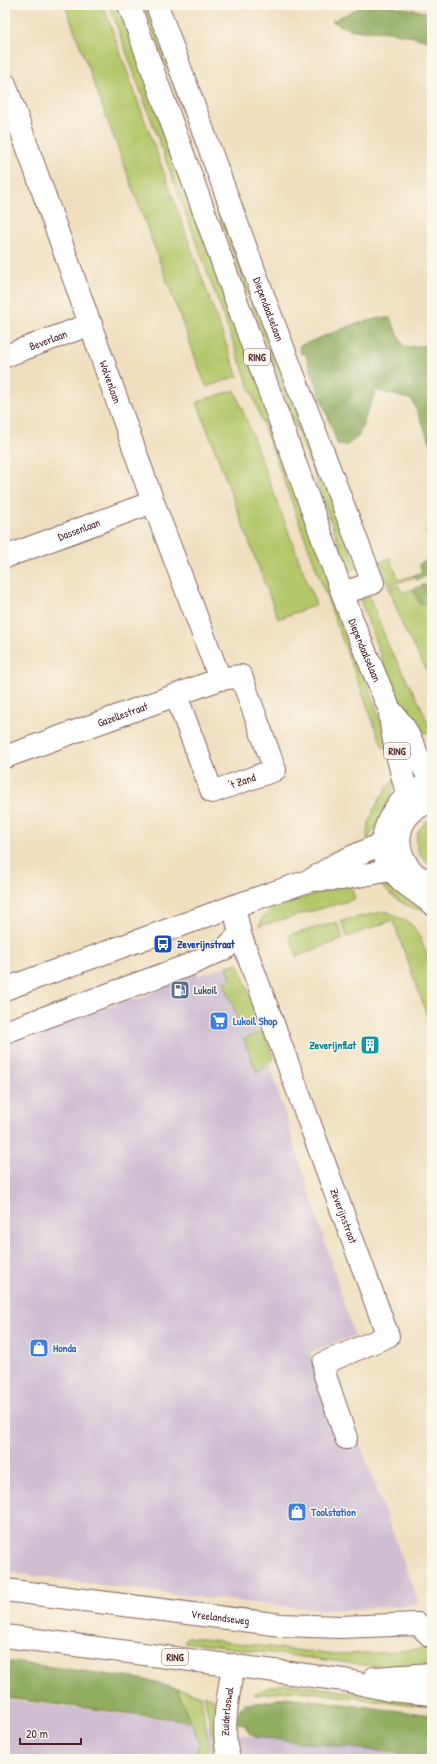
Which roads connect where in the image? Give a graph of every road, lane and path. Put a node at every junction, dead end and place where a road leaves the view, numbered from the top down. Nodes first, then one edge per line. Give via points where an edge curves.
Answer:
1 (130, 5) edge
2 (157, 5) edge
3 (5, 84) edge
4 (91, 324) junction
5 (5, 356) edge
6 (153, 502) junction
7 (5, 557) edge
8 (343, 593) junction
9 (241, 676) joint
10 (220, 679) junction
11 (176, 695) junction
12 (389, 708) junction
13 (5, 757) edge
14 (432, 784) edge
15 (432, 802) edge
16 (409, 804) junction
17 (383, 843) junction
18 (400, 870) junction
19 (311, 880) junction
20 (430, 895) edge
21 (234, 906) junction
22 (240, 934) junction
23 (5, 989) edge
24 (5, 1032) edge
25 (346, 1438) dead end
26 (5, 1590) edge
27 (5, 1636) edge
28 (432, 1637) edge
29 (233, 1665) junction
30 (432, 1674) edge
31 (344, 1680) junction
32 (432, 1694) edge
33 (229, 1759) edge

1 - 8 street, Diependaalselaan / RING
2 - 8 street, Diependaalselaan via 266,303 373,582
3 - 4 street, Wolvenlaan
4 - 5 street, Beverlaan
4 - 6 street, Wolvenlaan
6 - 7 street, Dassenlaan
6 - 10 street, Wolvenlaan
8 - 12 street, Diependaalselaan / RING
9 - 10 street, Gazellestraat
9 - 11 street, 't Zand via 275,770 212,792
10 - 11 street, Gazellestraat
11 - 13 street, Gazellestraat
12 - 14 street, Diependaalselaan / RING via 404,727
12 - 16 street, Diependaalselaan / RING via 391,731
14 - 16 street, RING via 423,786
15 - 16 street, RING via 416,808
16 - 17 street, RING via 399,803 388,819
16 - 18 street, RING via 399,835 400,853 404,862
17 - 18 street, RING via 384,854
17 - 19 street via 336,864
18 - 19 street via 342,879
18 - 20 street, RING via 400,880
19 - 21 street
21 - 22 street, Zeverijnstraat
21 - 23 street
22 - 24 street via 226,948 189,965
22 - 25 street, Zeverijnstraat via 388,1336 324,1363 325,1375
26 - 28 street, Vreelandseweg via 281,1625 340,1627 418,1624
27 - 29 street, RING
29 - 31 street, RING
29 - 33 street, Zuiderloswal via 225,1736
30 - 31 street, RING
31 - 32 street, RING via 389,1690

